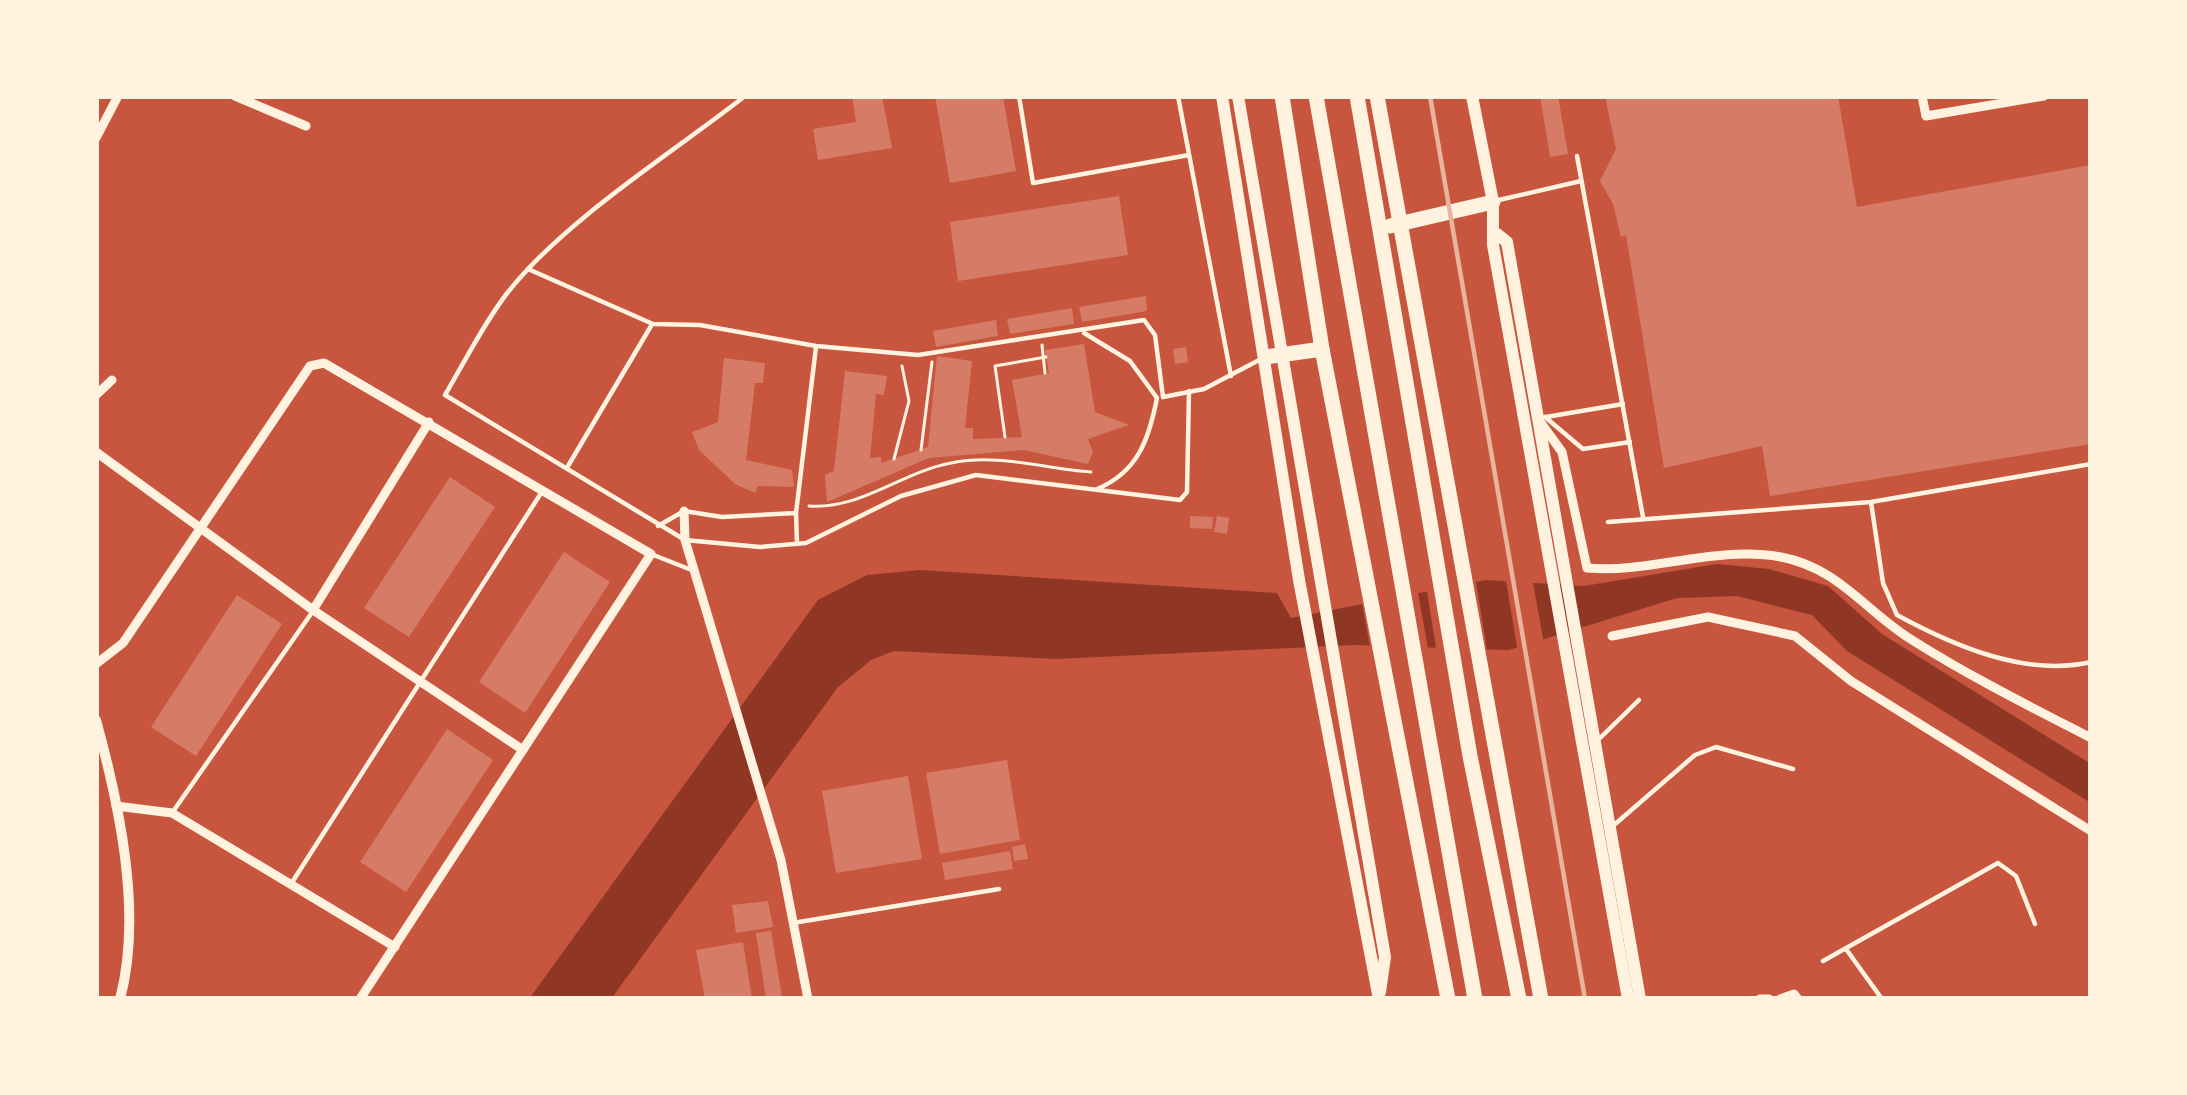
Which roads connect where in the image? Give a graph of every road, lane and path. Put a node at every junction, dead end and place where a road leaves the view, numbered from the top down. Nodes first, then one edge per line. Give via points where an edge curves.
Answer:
1 (118, 96) edge
2 (235, 96) edge
3 (745, 96) edge
4 (1019, 96) edge
5 (1178, 96) edge
6 (1222, 96) edge
7 (1238, 96) edge
8 (1282, 96) edge
9 (1316, 96) edge
10 (1357, 96) edge
11 (1377, 96) edge
12 (1472, 96) edge
13 (1922, 96) edge
14 (2044, 96) edge
15 (306, 126) dead end
16 (96, 138) edge
17 (1189, 155) junction
18 (1576, 156) dead end
19 (1581, 181) junction
20 (1493, 202) junction
21 (1399, 224) junction
22 (1380, 228) junction
23 (1497, 234) junction
24 (528, 269) junction
25 (652, 324) junction
26 (1084, 333) junction
27 (1041, 339) junction
28 (816, 346) junction
29 (1322, 350) junction
30 (896, 353) junction
31 (933, 354) junction
32 (1275, 356) junction
33 (1044, 357) junction
34 (1045, 374) dead end
35 (1231, 376) junction
36 (112, 380) dead end
37 (1190, 392) junction
38 (96, 395) edge
39 (1160, 398) junction
40 (1623, 404) junction
41 (1541, 418) junction
42 (429, 422) junction
43 (1005, 437) dead end
44 (1630, 442) junction
45 (921, 450) dead end
46 (96, 452) edge
47 (894, 459) dead end
48 (2091, 464) edge
49 (568, 466) junction
50 (1096, 489) junction
51 (542, 490) junction
52 (1870, 502) junction
53 (683, 512) junction
54 (796, 513) junction
55 (1643, 518) junction
56 (1608, 522) dead end
57 (199, 526) junction
58 (658, 526) junction
59 (1551, 534) junction
60 (685, 540) junction
61 (797, 544) junction
62 (651, 554) junction
63 (695, 571) junction
64 (314, 610) junction
65 (1612, 636) dead end
66 (2091, 662) edge
67 (96, 664) edge
68 (424, 684) junction
69 (1640, 700) dead end
70 (1584, 718) junction
71 (96, 720) edge
72 (2091, 726) edge
73 (2078, 731) junction
74 (2091, 738) edge
75 (1594, 741) junction
76 (524, 749) junction
77 (1792, 769) dead end
78 (116, 806) junction
79 (172, 813) junction
80 (1610, 829) junction
81 (2091, 831) edge
82 (291, 885) junction
83 (999, 889) dead end
84 (793, 923) junction
85 (2035, 924) dead end
86 (395, 947) junction
87 (1846, 949) junction
88 (1468, 953) junction
89 (1823, 961) dead end
90 (120, 999) edge
91 (360, 999) edge
92 (808, 999) edge
93 (1379, 999) edge
94 (1449, 999) edge
95 (1475, 999) edge
96 (1519, 999) edge
97 (1541, 999) edge
98 (1628, 999) edge
99 (1640, 999) edge
100 (1780, 999) edge
101 (1798, 999) edge
102 (1882, 999) edge

1 - 16 street
2 - 15 street
3 - 24 lane
4 - 17 lane via 1033,183
5 - 17 lane
6 - 32 main road
7 - 32 main road
8 - 29 highway
9 - 88 highway
10 - 22 highway
11 - 21 highway
12 - 20 main road
13 - 14 street via 1926,116
17 - 35 lane
18 - 19 lane
19 - 20 lane
19 - 40 lane
20 - 21 highway
20 - 23 main road
21 - 22 highway
21 - 97 highway
22 - 96 highway
23 - 41 main road via 1508,242
23 - 59 main road
24 - 25 lane
24 - 49 lane via 445,395
25 - 28 lane
25 - 49 lane
26 - 27 lane
26 - 39 lane via 1130,361
26 - 39 lane via 1152,323
27 - 31 lane
27 - 33 path
28 - 30 lane
28 - 54 lane
29 - 32 highway
29 - 94 highway
30 - 31 lane
30 - 47 path via 909,401
31 - 45 path
32 - 35 lane
32 - 93 main road via 1299,580
32 - 93 main road via 1384,957
33 - 34 path
33 - 43 path via 995,366
35 - 37 lane
36 - 38 street
37 - 39 lane
37 - 50 lane via 1180,500
39 - 50 lane via 1134,463
40 - 41 lane
40 - 44 lane
41 - 44 lane via 1582,449
41 - 59 main road
41 - 73 street via 1562,452 1587,568 1724,553 1814,566 1913,641
42 - 51 street
42 - 57 street via 324,363 310,366
42 - 64 street
44 - 55 lane
46 - 57 street
48 - 52 lane
49 - 58 lane
50 - 61 lane via 958,479
51 - 62 street
51 - 68 lane
52 - 55 lane
52 - 66 lane via 1883,583 1897,615 1993,657 2067,668
53 - 54 lane
53 - 58 lane
53 - 60 street
54 - 61 lane
55 - 56 lane
57 - 64 street
57 - 67 street via 123,643
58 - 60 lane
59 - 70 main road
60 - 61 lane
60 - 63 street
62 - 63 lane
62 - 76 street
63 - 84 street
64 - 68 street
64 - 79 lane
65 - 81 street via 1708,617 1795,636 1851,681
68 - 76 street
68 - 82 lane
69 - 75 lane
70 - 75 main road
70 - 98 main road
71 - 78 street
72 - 73 street
73 - 74 street
75 - 80 main road
76 - 86 street
77 - 80 lane via 1716,746 1680,766
78 - 79 street
78 - 90 street via 129,942
79 - 82 street
80 - 99 main road
82 - 86 street
83 - 84 lane
84 - 92 street
85 - 87 lane via 2016,876 1998,863
86 - 91 street
87 - 89 lane
87 - 102 lane
88 - 94 highway
88 - 95 highway
100 - 101 street

